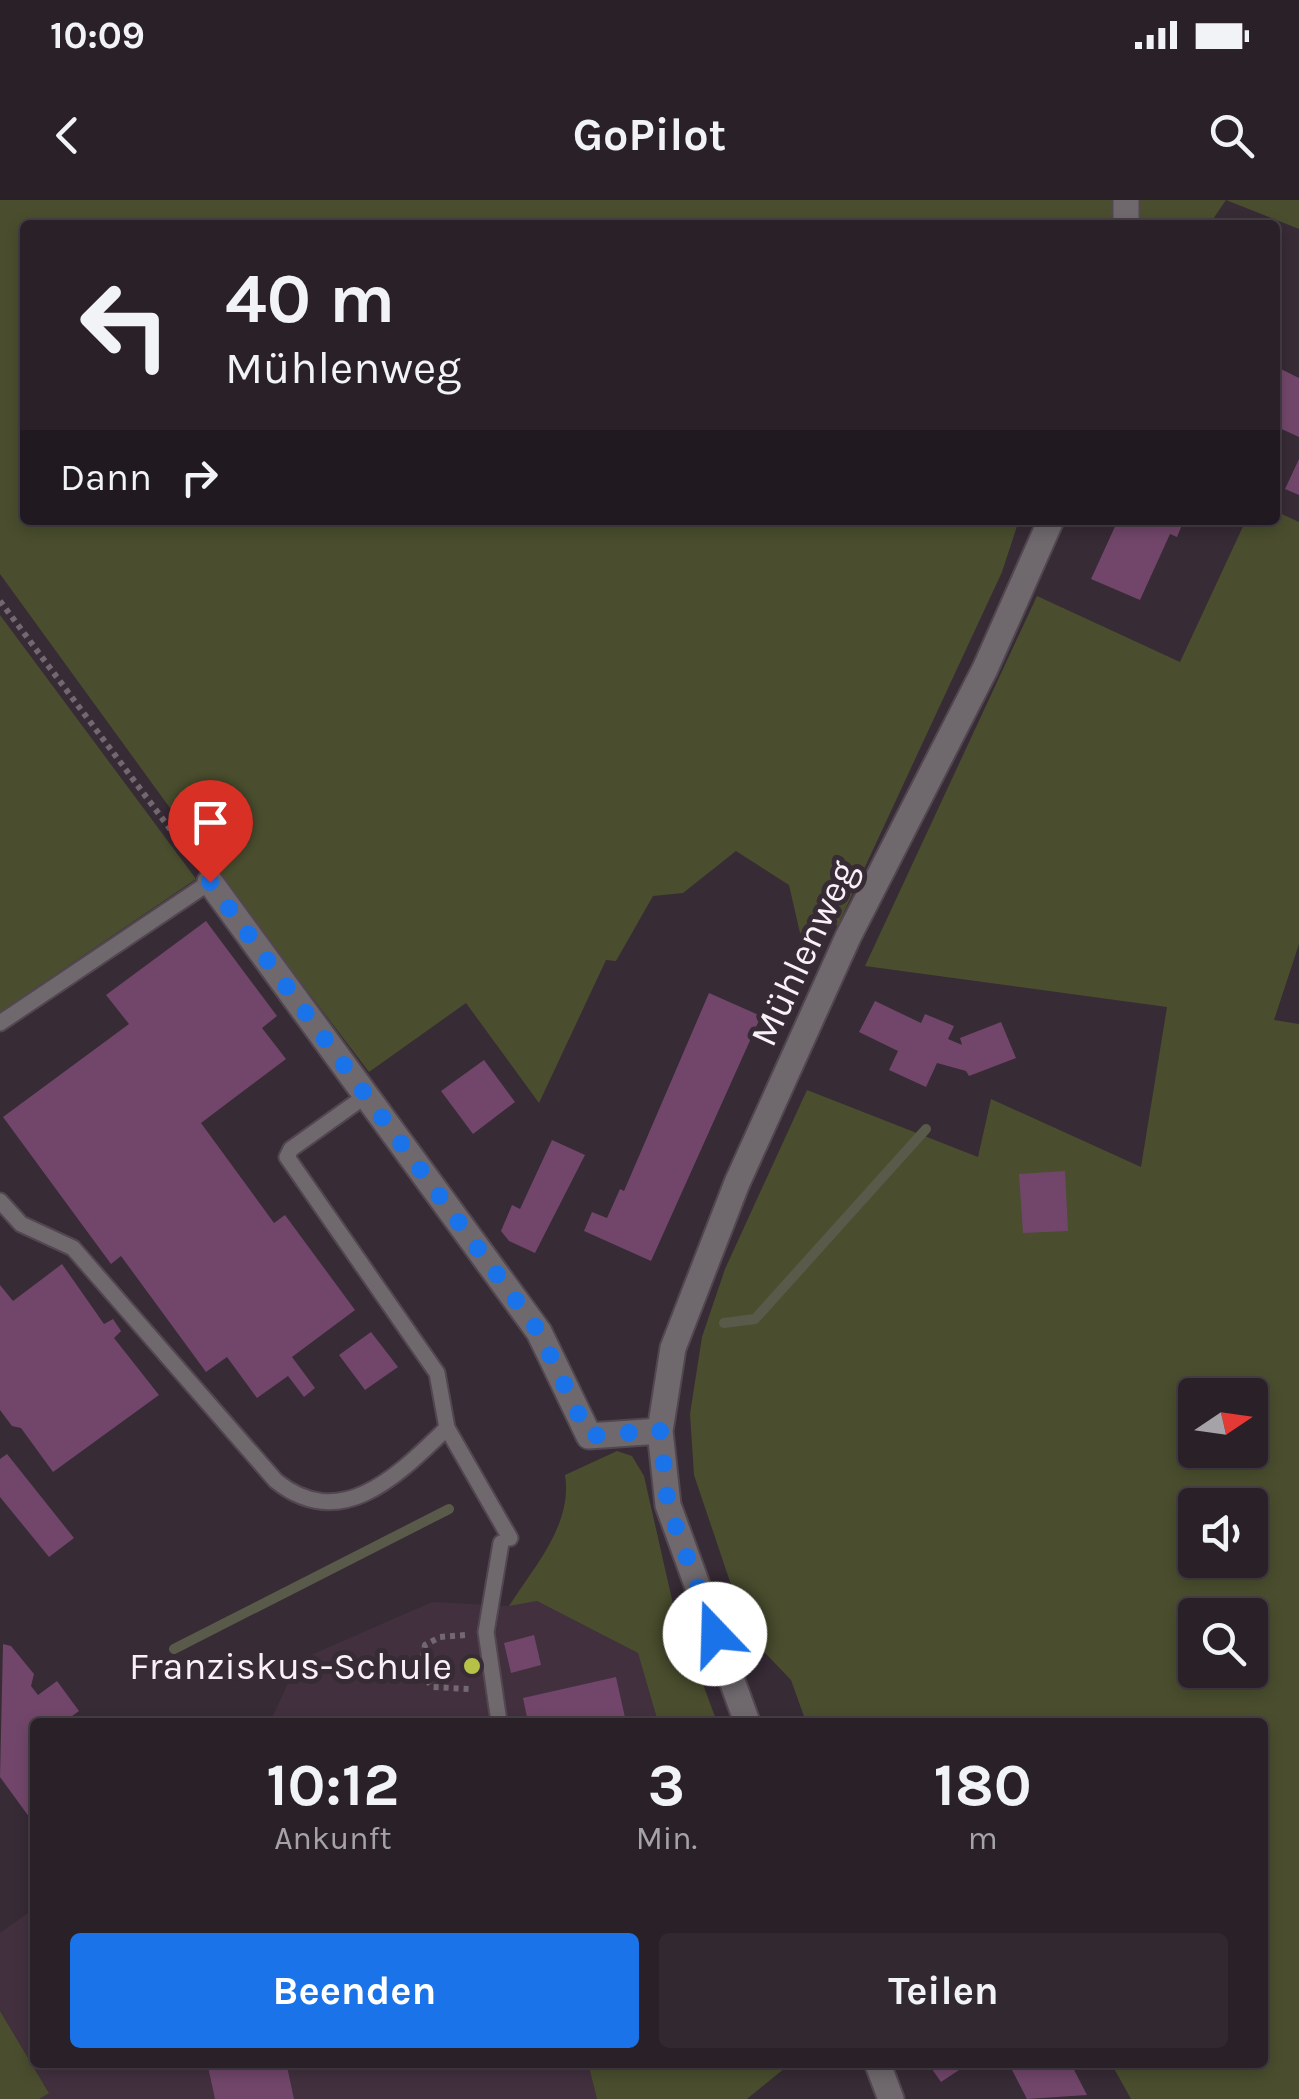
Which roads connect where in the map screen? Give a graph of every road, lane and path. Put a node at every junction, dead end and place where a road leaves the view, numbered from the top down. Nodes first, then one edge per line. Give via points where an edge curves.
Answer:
1 (1049, 525) edge
2 (0, 601) edge
3 (210, 882) junction
4 (0, 1023) edge
5 (364, 1097) junction
6 (0, 1202) edge
7 (446, 1428) junction
8 (660, 1430) junction
9 (486, 1632) junction
10 (493, 1688) junction
11 (498, 1718) edge
12 (747, 1718) edge
13 (879, 2068) edge
14 (891, 2099) edge

1 - 8 street, Mühlenweg via 985,669 848,937 737,1183 673,1348
2 - 3 path
3 - 4 lane
3 - 5 street
5 - 7 lane via 286,1157 437,1373
5 - 8 street via 539,1332 589,1436
6 - 7 lane via 21,1224 73,1248 265,1470 298,1497 330,1503 370,1490 400,1472
7 - 9 lane via 505,1540
8 - 12 street, Mühlenweg via 672,1518
9 - 10 lane
9 - 10 path via 431,1640 420,1670 432,1687
10 - 11 lane
13 - 14 street

